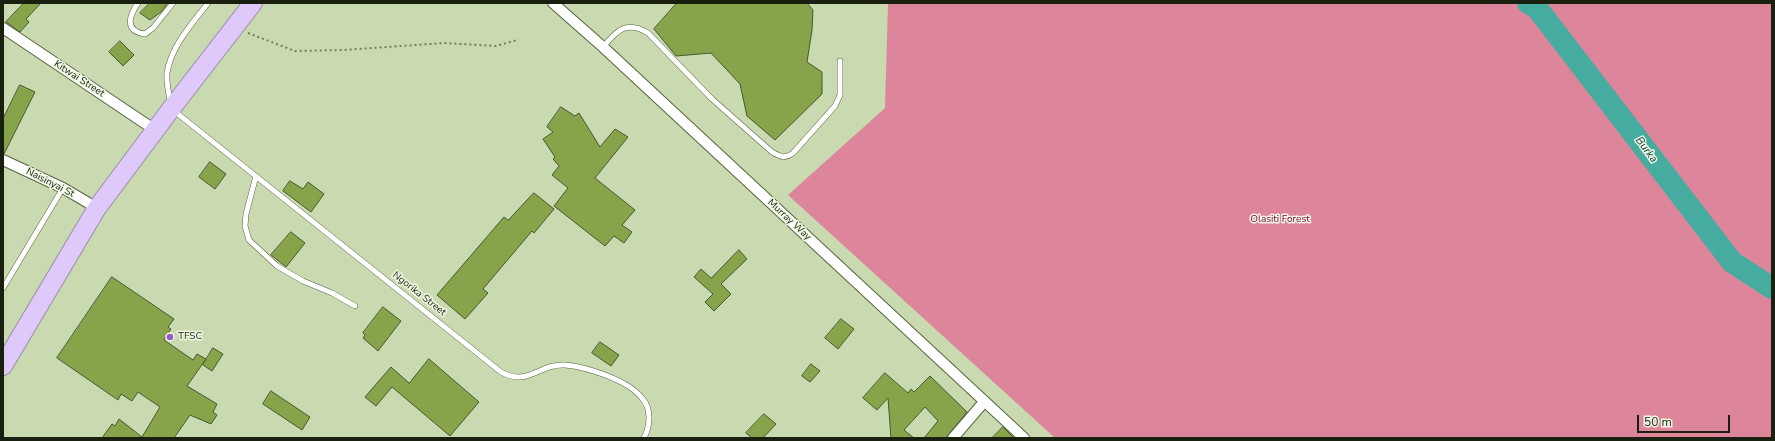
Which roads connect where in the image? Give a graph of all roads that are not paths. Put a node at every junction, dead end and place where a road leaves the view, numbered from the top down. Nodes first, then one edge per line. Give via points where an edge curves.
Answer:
1 (138, 3) edge
2 (172, 3) edge
3 (208, 3) edge
4 (253, 3) edge
5 (553, 3) edge
6 (3, 28) edge
7 (603, 47) junction
8 (840, 61) dead end
9 (171, 109) junction
10 (155, 130) junction
11 (3, 160) edge
12 (256, 176) junction
13 (63, 188) junction
14 (97, 208) junction
15 (6, 277) edge
16 (3, 288) edge
17 (355, 306) dead end
18 (3, 366) edge
19 (984, 402) junction
20 (644, 438) edge
21 (953, 438) edge
22 (1024, 438) edge

1 - 2 lane via 130,20 132,28 145,34 153,28
3 - 9 lane via 182,37 171,59 167,75
4 - 9 highway
5 - 7 street, Murray Way
6 - 10 street, Kitwai Street
7 - 8 lane via 623,28 630,26 644,30 712,99 780,157 794,153 835,106 840,95
7 - 19 street, Murray Way
9 - 10 highway
9 - 12 lane, Ngorika Street
10 - 14 highway
11 - 13 street, Naisinyai St
12 - 17 lane via 246,214 245,226 249,240 277,266
12 - 20 lane, Ngorika Street via 501,372 509,376 525,377 555,366 586,368 637,392 648,408 649,419
13 - 14 street, Naisinyai St
13 - 15 lane
14 - 18 highway
15 - 16 lane
19 - 21 street
19 - 22 street, Murray Way

